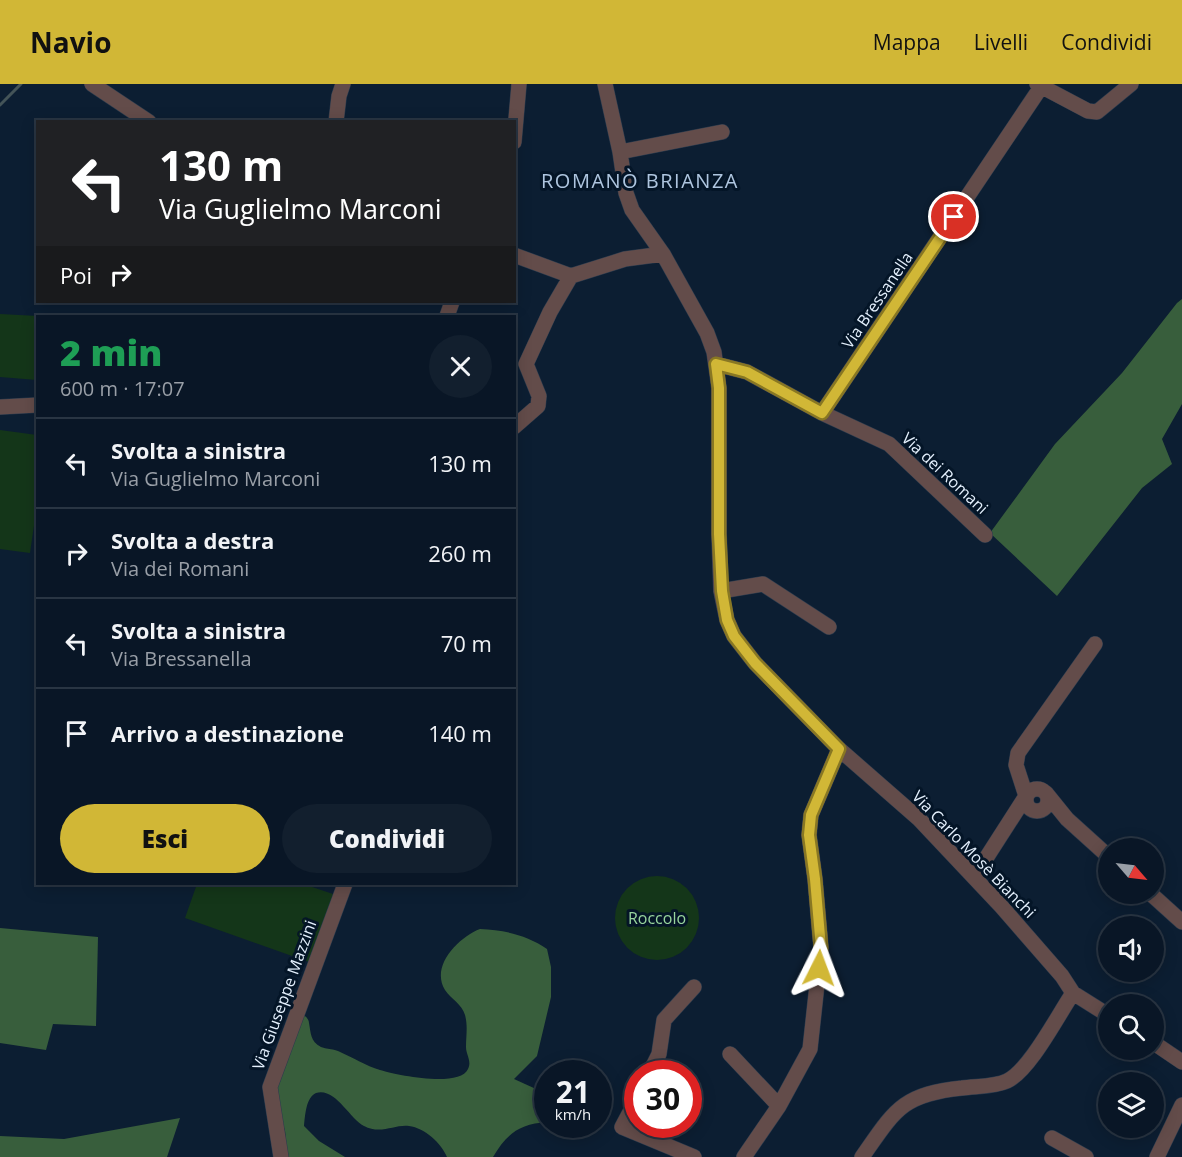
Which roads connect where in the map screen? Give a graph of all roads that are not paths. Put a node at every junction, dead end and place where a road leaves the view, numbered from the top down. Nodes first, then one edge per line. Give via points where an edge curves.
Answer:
1 (92, 84) edge
2 (343, 84) edge
3 (519, 84) edge
4 (605, 84) edge
5 (1131, 84) edge
6 (1039, 85) edge
7 (146, 120) edge
8 (336, 120) edge
9 (516, 120) edge
10 (722, 132) dead end
11 (620, 152) junction
12 (663, 254) junction
13 (516, 256) edge
14 (571, 276) junction
15 (716, 364) junction
16 (36, 405) edge
17 (0, 407) edge
18 (822, 413) junction
19 (516, 426) edge
20 (985, 535) dead end
21 (722, 591) junction
22 (829, 627) dead end
23 (1095, 644) dead end
24 (839, 749) junction
25 (1037, 793) junction
26 (1033, 811) junction
27 (1067, 819) junction
28 (1008, 824) junction
29 (1098, 847) edge
30 (974, 877) junction
31 (345, 885) edge
32 (1162, 904) edge
33 (1182, 922) edge
34 (694, 987) dead end
35 (1073, 993) junction
36 (1098, 1009) edge
37 (1164, 1050) edge
38 (730, 1054) dead end
39 (656, 1060) edge
40 (1182, 1062) edge
41 (1182, 1105) edge
42 (780, 1106) junction
43 (648, 1138) edge
44 (1052, 1138) dead end
45 (280, 1157) edge
46 (694, 1157) edge
47 (744, 1157) edge
48 (862, 1157) edge
49 (1086, 1157) edge
50 (1157, 1157) edge

1 - 7 street
2 - 8 street
3 - 9 street
4 - 11 street, Via Carlo Mosè Bianchi
5 - 6 street via 1097,112
6 - 18 street, Via Bressanella
10 - 11 street
11 - 12 street, Via Carlo Mosè Bianchi via 632,210
12 - 14 street via 625,259
12 - 15 street, Via Carlo Mosè Bianchi via 707,333
13 - 14 street
14 - 19 street via 526,364 539,396 538,406
15 - 18 street, Via dei Romani via 747,372
15 - 21 street, Via Carlo Mosè Bianchi
16 - 17 street
18 - 20 street, Via dei Romani via 889,444
21 - 22 street via 763,584
21 - 24 street, Via Carlo Mosè Bianchi via 734,636
23 - 25 street via 1018,753 1016,765
24 - 30 street, Via Carlo Mosè Bianchi via 919,819
24 - 42 street via 811,815 809,835 821,948 810,1049
25 - 26 street via 1028,806
25 - 27 street
25 - 28 street
26 - 27 street
26 - 28 street
27 - 29 street
28 - 30 street
30 - 35 street, Via Carlo Mosè Bianchi
31 - 45 street, Via Giuseppe Mazzini via 270,1087
32 - 33 street
34 - 39 street via 664,1020
35 - 36 street
35 - 48 street via 1046,1037 1008,1081 939,1090 911,1099 890,1119
37 - 40 street
38 - 42 street
41 - 50 street
42 - 47 street
43 - 46 street
44 - 49 street

